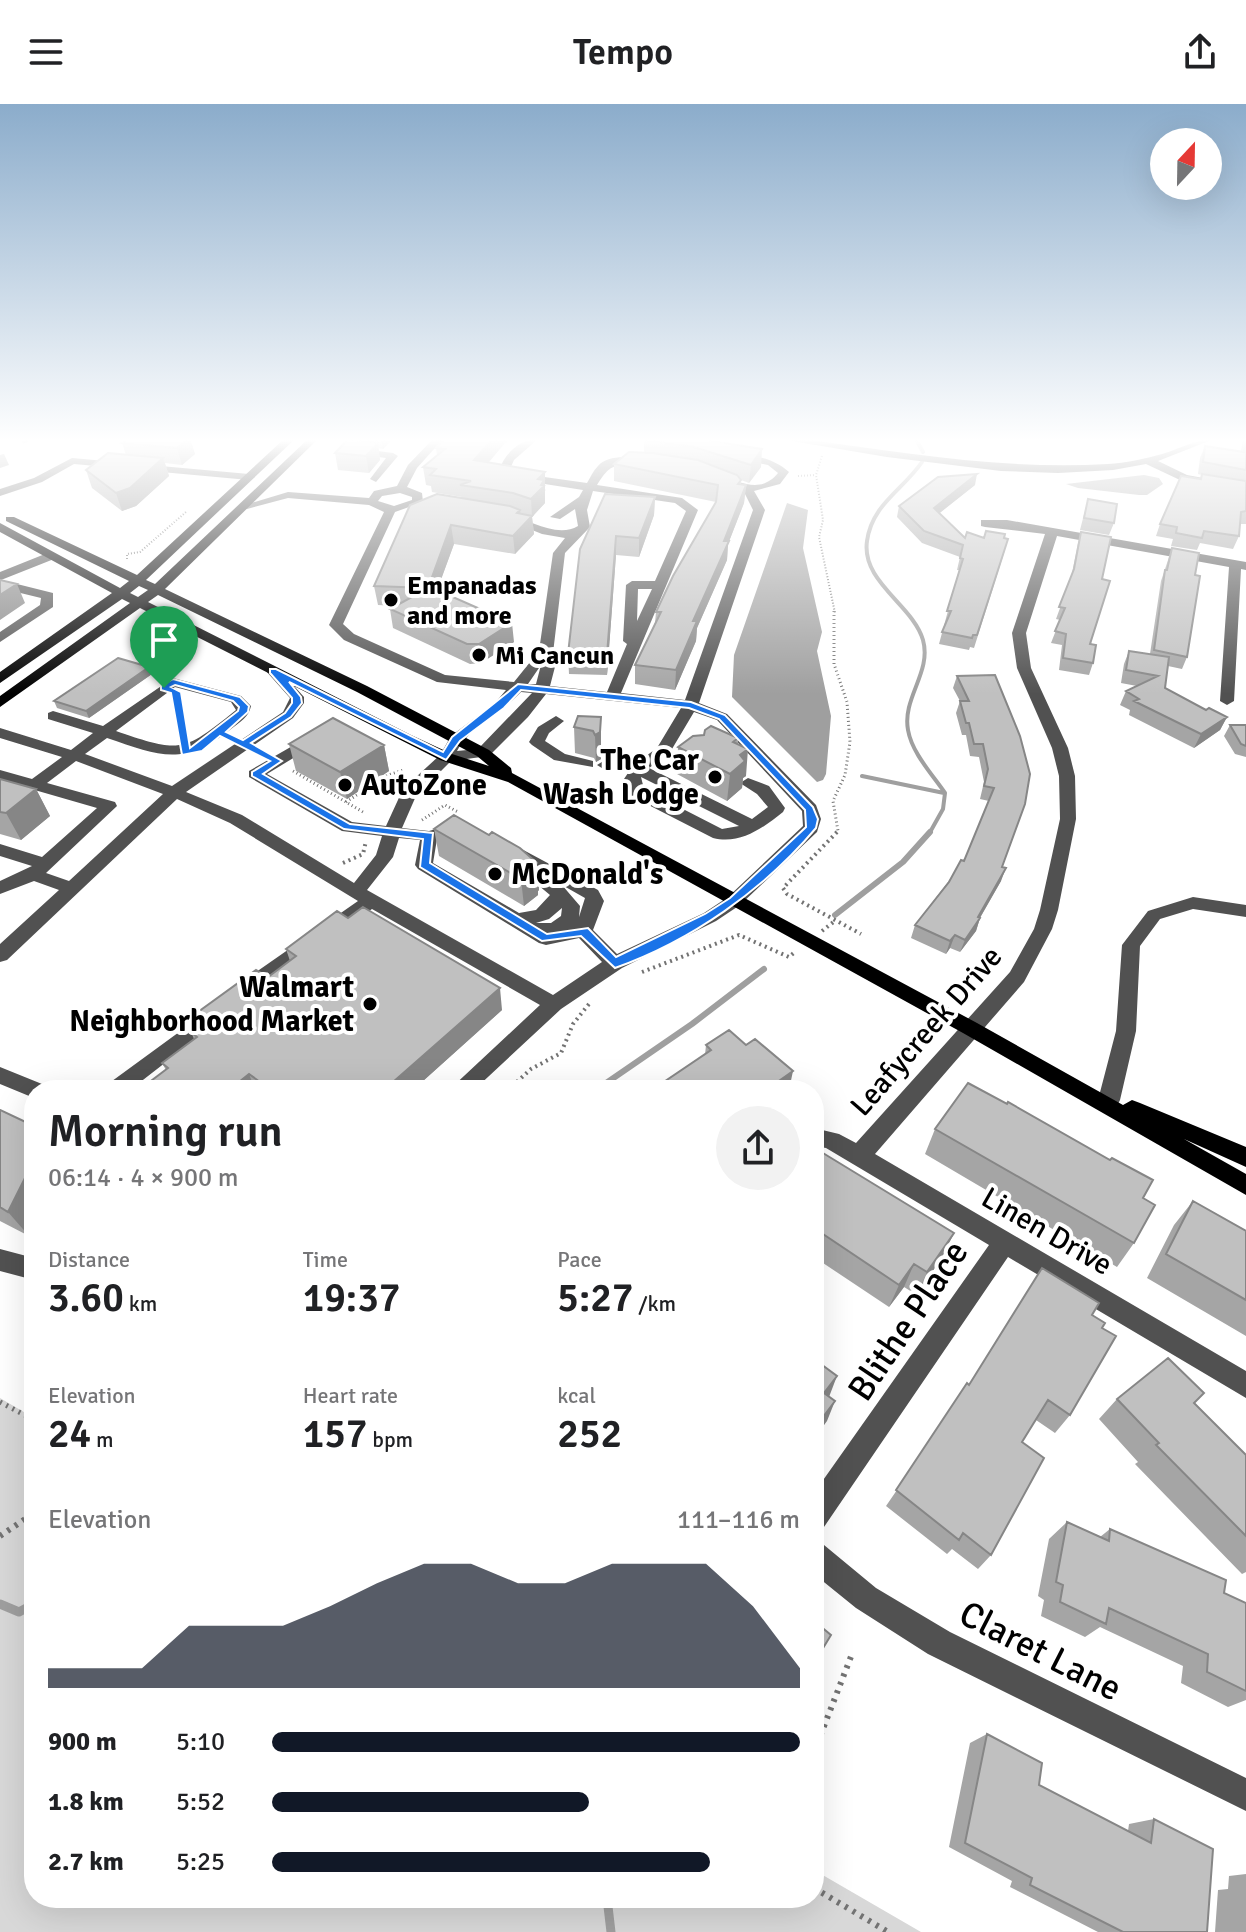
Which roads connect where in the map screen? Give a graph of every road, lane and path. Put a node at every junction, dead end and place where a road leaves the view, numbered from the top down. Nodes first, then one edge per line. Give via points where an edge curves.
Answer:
1 (21, 524) edge
2 (172, 524) edge
3 (199, 524) edge
4 (227, 524) edge
5 (384, 524) edge
6 (531, 524) edge
7 (544, 524) edge
8 (576, 524) edge
9 (687, 524) edge
10 (756, 524) edge
11 (822, 524) edge
12 (995, 524) edge
13 (0, 527) edge
14 (579, 527) junction
15 (549, 531) junction
16 (1052, 532) junction
17 (559, 553) junction
18 (50, 556) junction
19 (127, 559) dead end
20 (1240, 565) edge
21 (0, 577) edge
22 (138, 581) junction
23 (0, 584) edge
24 (661, 585) junction
25 (158, 589) junction
26 (121, 594) junction
27 (139, 603) junction
28 (0, 638) edge
29 (148, 645) dead end
30 (630, 651) junction
31 (546, 653) junction
32 (273, 671) junction
33 (3, 674) edge
34 (518, 687) junction
35 (164, 688) junction
36 (542, 689) junction
37 (612, 696) junction
38 (1227, 701) dead end
39 (0, 703) edge
40 (691, 705) junction
41 (53, 716) dead end
42 (556, 721) dead end
43 (105, 732) junction
44 (219, 732) junction
45 (0, 733) edge
46 (321, 735) edge
47 (456, 739) junction
48 (244, 744) junction
49 (186, 753) junction
50 (483, 753) junction
51 (73, 755) junction
52 (284, 757) junction
53 (446, 757) junction
54 (587, 764) dead end
55 (605, 765) dead end
56 (638, 769) junction
57 (404, 770) dead end
58 (0, 775) edge
59 (514, 779) junction
60 (748, 783) edge
61 (34, 785) junction
62 (176, 791) junction
63 (346, 802) junction
64 (366, 813) dead end
65 (454, 820) junction
66 (415, 821) dead end
67 (391, 832) junction
68 (429, 836) junction
69 (366, 841) dead end
70 (488, 842) junction
71 (0, 850) edge
72 (341, 864) dead end
73 (38, 869) junction
74 (0, 888) edge
75 (72, 888) junction
76 (364, 897) junction
77 (734, 901) junction
78 (1246, 911) edge
79 (523, 925) junction
80 (583, 931) junction
81 (861, 934) dead end
82 (0, 954) edge
83 (789, 957) dead end
84 (615, 963) junction
85 (642, 972) dead end
86 (593, 999) dead end
87 (554, 1004) junction
88 (970, 1028) junction
89 (0, 1075) edge
90 (128, 1080) edge
91 (471, 1080) edge
92 (519, 1080) edge
93 (24, 1085) edge
94 (1080, 1089) junction
95 (1109, 1100) junction
96 (824, 1139) edge
97 (859, 1156) junction
98 (1246, 1158) edge
99 (1246, 1185) edge
100 (1004, 1243) junction
101 (0, 1260) edge
102 (24, 1266) edge
103 (1246, 1385) edge
104 (0, 1402) edge
105 (24, 1415) edge
106 (824, 1503) edge
107 (24, 1520) edge
108 (0, 1536) edge
109 (824, 1563) edge
110 (852, 1654) dead end
111 (824, 1726) edge
112 (1246, 1795) edge
113 (824, 1894) edge
114 (888, 1932) edge

1 - 22 main road
2 - 19 path
3 - 22 main road
4 - 25 main road
5 - 34 street via 336,625 349,637 442,679
6 - 15 street
7 - 15 street
8 - 14 street
9 - 24 street
10 - 40 street
11 - 81 path via 819,537 836,619 834,664 847,702 849,759 833,801 838,831 783,888
12 - 16 street
13 - 18 main road
14 - 15 street
14 - 17 street
15 - 17 street
16 - 20 street
16 - 88 street, Leafycreek Drive via 1021,622 1019,644 1024,668 1065,762 1065,839 1049,910 1031,954
17 - 31 street
18 - 21 street
18 - 26 main road
20 - 38 street
22 - 25 main road
22 - 26 main road
23 - 28 street via 48,596 46,607
24 - 30 street
24 - 30 street via 632,585
25 - 27 main road
25 - 47 main road
26 - 27 main road
26 - 33 main road
27 - 32 main road
27 - 39 main road
29 - 35 path via 158,650 166,665 146,683
30 - 37 street
31 - 34 street
31 - 36 street via 549,663
32 - 48 street via 297,703
32 - 53 main road
34 - 36 street
34 - 47 street
35 - 43 street
35 - 44 street via 173,682 236,699 243,712
35 - 49 path via 176,692
36 - 37 street
36 - 50 street
37 - 40 street
40 - 56 street via 674,748
40 - 77 street via 722,717 810,809 813,819 811,828
41 - 43 street
42 - 54 street via 537,742 568,762
43 - 49 street via 170,754
43 - 51 street
44 - 48 street
44 - 49 street
45 - 51 street
46 - 52 street
47 - 50 main road
47 - 53 street
48 - 52 street
48 - 62 street
50 - 53 street
50 - 59 main road
51 - 61 street
51 - 62 street
52 - 63 path via 307,762 292,772
52 - 67 street via 255,774 348,827
53 - 59 main road
53 - 67 street via 409,793
55 - 56 street
56 - 60 street via 632,779 637,792 719,834 738,834 777,808 763,790
57 - 63 path
58 - 61 street
59 - 77 main road
61 - 73 street via 109,806
62 - 75 street
62 - 76 street via 236,819
63 - 64 path
65 - 66 path via 445,805
65 - 68 street
65 - 70 street
67 - 68 street
67 - 76 street
68 - 79 street via 424,865
69 - 72 path via 363,854
70 - 79 street via 552,885 571,906 570,919 555,929
70 - 80 street via 592,894 595,901
71 - 73 street
73 - 74 street
73 - 75 street
75 - 82 street
76 - 87 street
76 - 90 street
77 - 84 street
77 - 88 main road
78 - 95 street via 1193,903 1154,915 1131,945 1126,1031
79 - 80 street via 555,939
80 - 84 street
83 - 85 path via 739,935
84 - 87 street
86 - 92 path via 573,1024 561,1053
87 - 91 street
88 - 94 main road
88 - 97 street, Leafycreek Drive
89 - 93 street
94 - 95 main road
94 - 99 main road
95 - 98 main road
96 - 97 street, Linen Drive
97 - 100 street, Linen Drive
100 - 103 street, Linen Drive
100 - 106 street, Blithe Place
101 - 102 street
104 - 105 path
107 - 108 path
109 - 112 street, Claret Lane via 866,1598 939,1643
110 - 111 path
113 - 114 path

